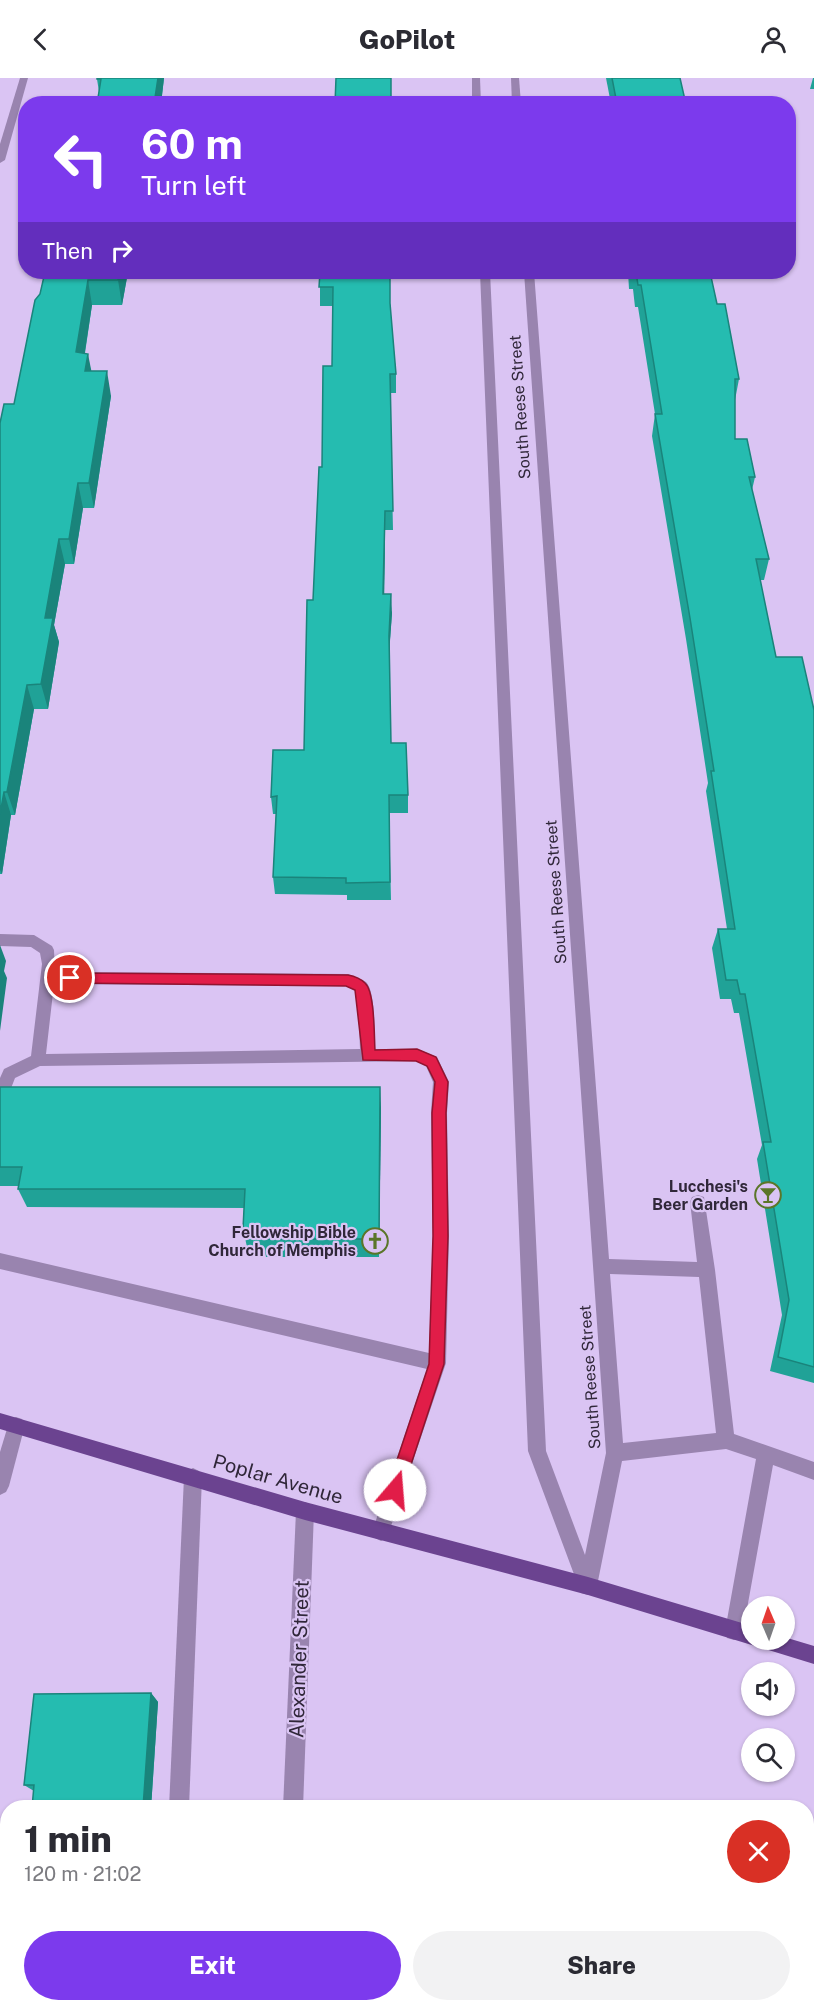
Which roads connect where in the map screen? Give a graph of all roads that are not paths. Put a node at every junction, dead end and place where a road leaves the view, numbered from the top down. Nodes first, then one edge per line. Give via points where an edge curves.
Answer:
1 (24, 78) edge
2 (476, 78) edge
3 (515, 78) edge
4 (19, 96) edge
5 (477, 96) edge
6 (516, 96) edge
7 (18, 98) edge
8 (0, 160) edge
9 (485, 279) edge
10 (530, 279) edge
11 (0, 939) edge
12 (47, 978) junction
13 (368, 1056) junction
14 (38, 1060) junction
15 (0, 1100) edge
16 (698, 1202) dead end
17 (0, 1261) edge
18 (601, 1266) junction
19 (707, 1270) junction
20 (437, 1364) junction
21 (8, 1423) edge
22 (726, 1440) junction
23 (615, 1453) junction
24 (766, 1455) junction
25 (814, 1471) edge
26 (193, 1477) junction
27 (0, 1486) edge
28 (305, 1511) junction
29 (381, 1532) junction
30 (588, 1586) junction
31 (748, 1596) edge
32 (741, 1633) edge
33 (795, 1650) edge
34 (814, 1655) edge
35 (179, 1800) edge
36 (293, 1800) edge

1 - 4 street
2 - 5 street
3 - 6 street
7 - 8 street
9 - 30 street, South Reese Street via 537,1451
10 - 18 street, South Reese Street
11 - 12 street via 34,941 47,950
12 - 13 street via 348,980 361,987 365,1002
12 - 14 street
13 - 14 street
13 - 20 street via 417,1055 432,1062 441,1082
14 - 15 street via 9,1074
16 - 19 street
17 - 20 street
18 - 19 street
18 - 23 street, South Reese Street
19 - 22 street
20 - 29 street
21 - 26 main road, Poplar Avenue
21 - 27 street
22 - 23 street
22 - 24 street
23 - 30 street, South Reese Street
24 - 25 street
24 - 31 street
26 - 28 main road, Poplar Avenue
26 - 35 street
28 - 29 main road, Poplar Avenue
28 - 36 street, Alexander Street
29 - 30 main road, Poplar Avenue
30 - 32 main road, Poplar Avenue
33 - 34 main road

